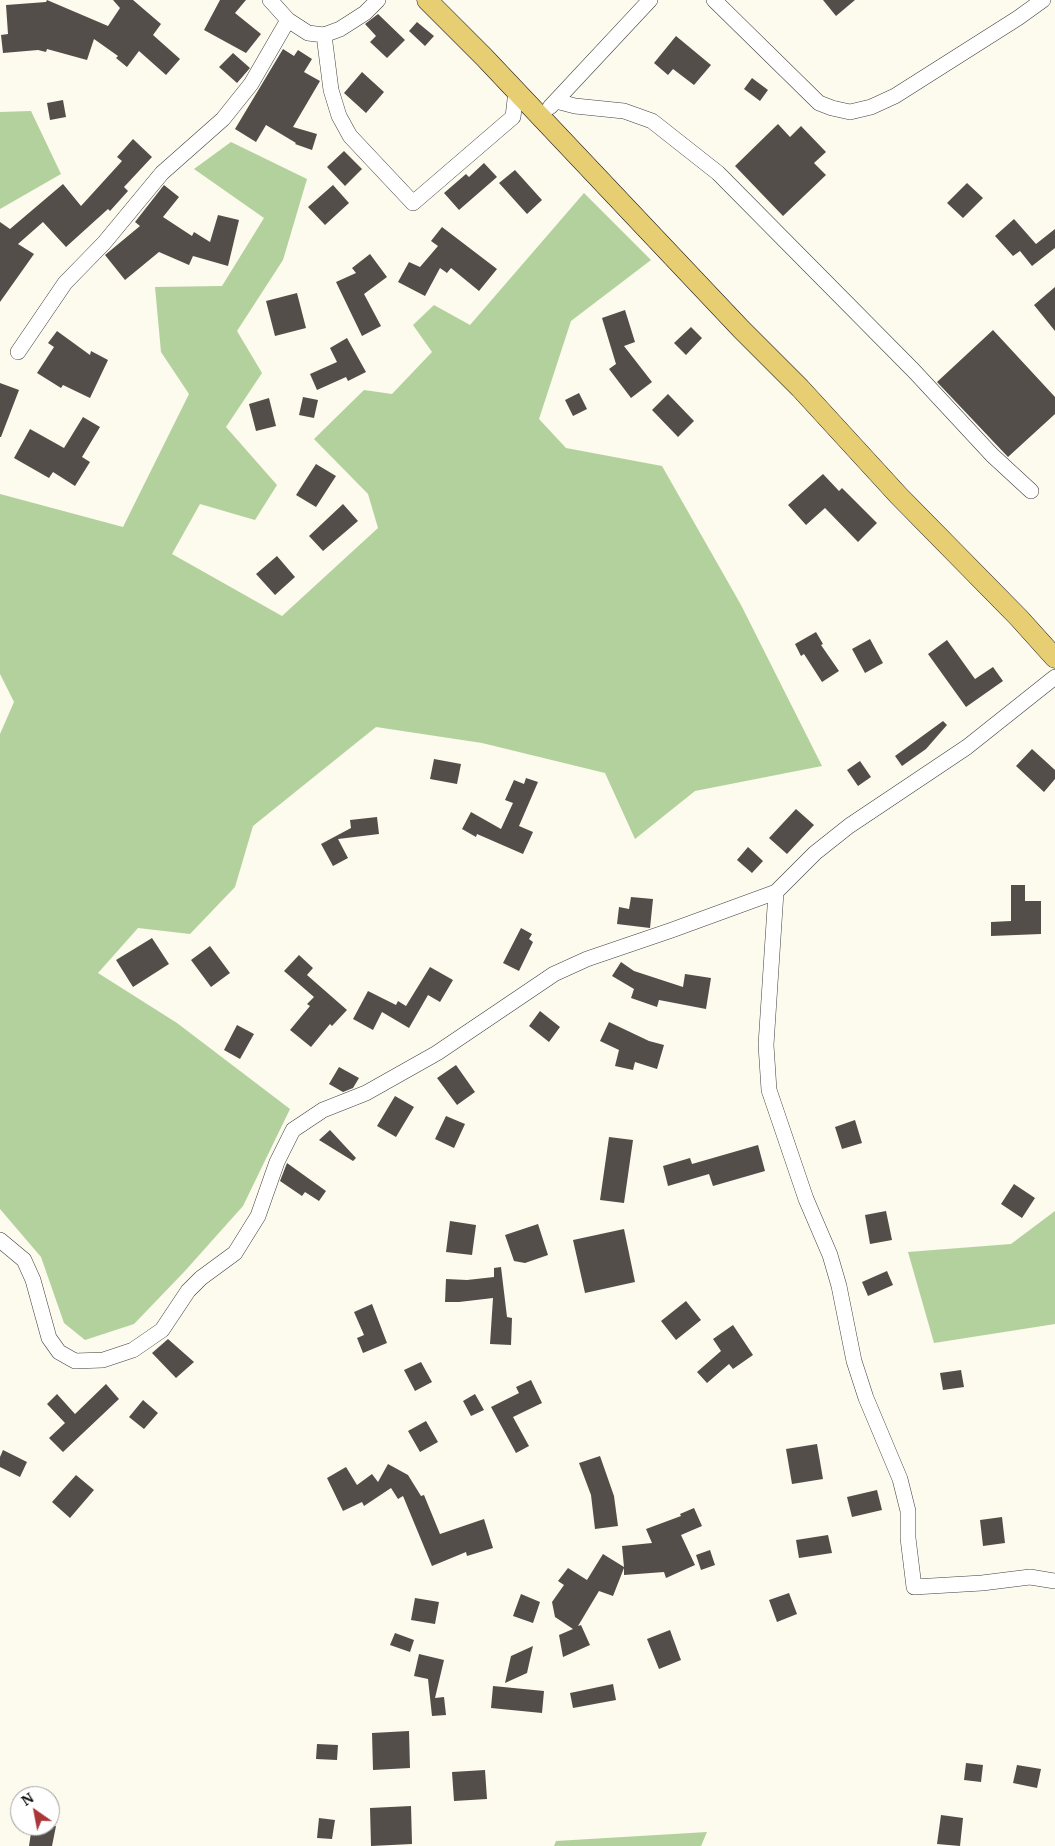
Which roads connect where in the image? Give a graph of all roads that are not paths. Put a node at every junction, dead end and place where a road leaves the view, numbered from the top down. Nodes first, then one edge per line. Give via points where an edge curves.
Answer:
1 (270, 0) edge
2 (378, 0) edge
3 (427, 0) edge
4 (650, 0) edge
5 (714, 0) edge
6 (1043, 0) edge
7 (288, 20) junction
8 (324, 35) junction
9 (516, 91) junction
10 (556, 101) junction
11 (540, 117) junction
12 (18, 352) dead end
13 (1031, 491) dead end
14 (1055, 658) edge
15 (1055, 677) edge
16 (776, 892) junction
17 (0, 1240) edge
18 (1055, 1581) edge

1 - 7 street
2 - 8 street via 365,13
3 - 9 main road
4 - 10 street
5 - 6 street via 819,103 850,112 895,96
7 - 8 street via 308,33
7 - 12 street via 251,84 223,119 162,172 104,243 65,283
8 - 9 street via 331,90 343,123 350,136 412,203 513,117
9 - 11 main road
10 - 11 street
10 - 13 street via 624,111 652,121 718,173 914,371 992,455
11 - 14 main road
15 - 16 street via 967,747 842,832 815,853
16 - 17 street via 587,959 554,974 437,1053 366,1093 323,1110 293,1130 277,1162 258,1216 235,1253 188,1291 162,1330 133,1350 103,1360 75,1361 59,1352 48,1338 33,1280 24,1260
16 - 18 street via 766,1045 769,1090 806,1199 830,1255 854,1361 866,1398 900,1479 908,1511 914,1587 1030,1577

